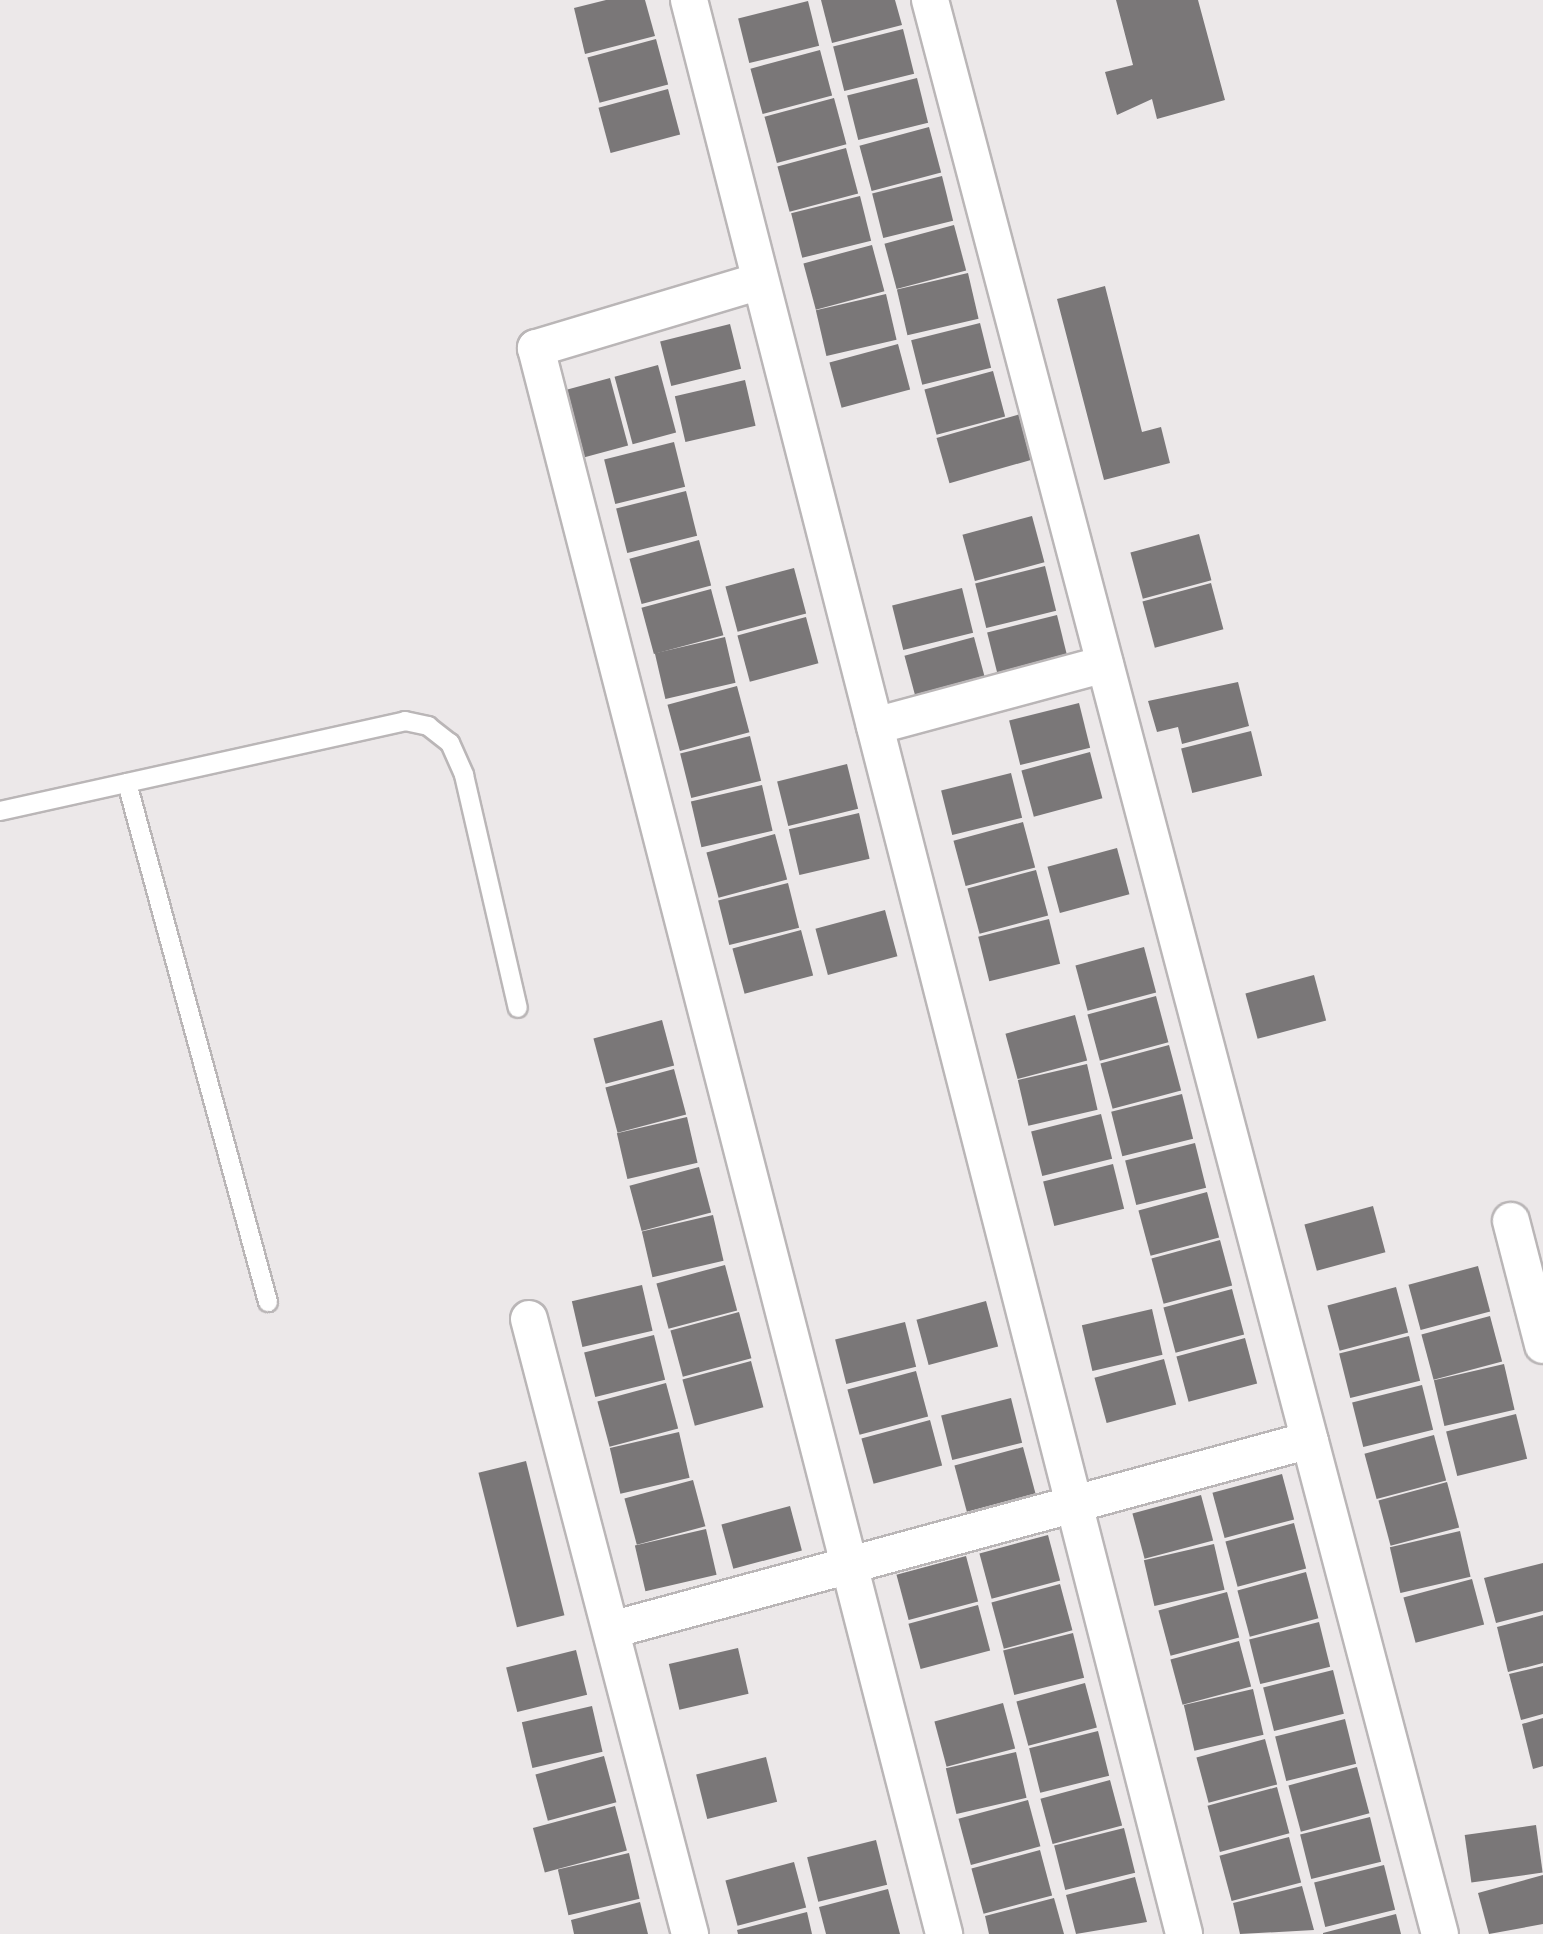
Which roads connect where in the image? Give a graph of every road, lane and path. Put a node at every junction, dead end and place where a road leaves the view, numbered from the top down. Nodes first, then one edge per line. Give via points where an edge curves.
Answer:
1 (689, 0) edge
2 (930, 0) edge
3 (760, 281) junction
4 (1105, 664) junction
5 (875, 726) junction
6 (127, 783) junction
7 (0, 811) edge
8 (518, 1008) dead end
9 (1511, 1221) dead end
10 (268, 1302) dead end
11 (529, 1319) dead end
12 (1543, 1345) edge
13 (1310, 1440) junction
14 (1074, 1504) junction
15 (849, 1565) junction
16 (611, 1630) junction
17 (690, 1934) edge
18 (944, 1934) edge
19 (1184, 1934) edge
20 (1440, 1934) edge

1 - 3 street
2 - 4 street
3 - 5 street
3 - 15 street via 536,348
4 - 5 street
4 - 13 street
5 - 14 street
6 - 7 lane
6 - 8 lane via 405,721 428,726 450,743 464,775
6 - 10 lane
9 - 12 street
11 - 16 street
13 - 14 street
13 - 20 street
14 - 15 street
14 - 19 street
15 - 16 street
15 - 18 street
16 - 17 street

